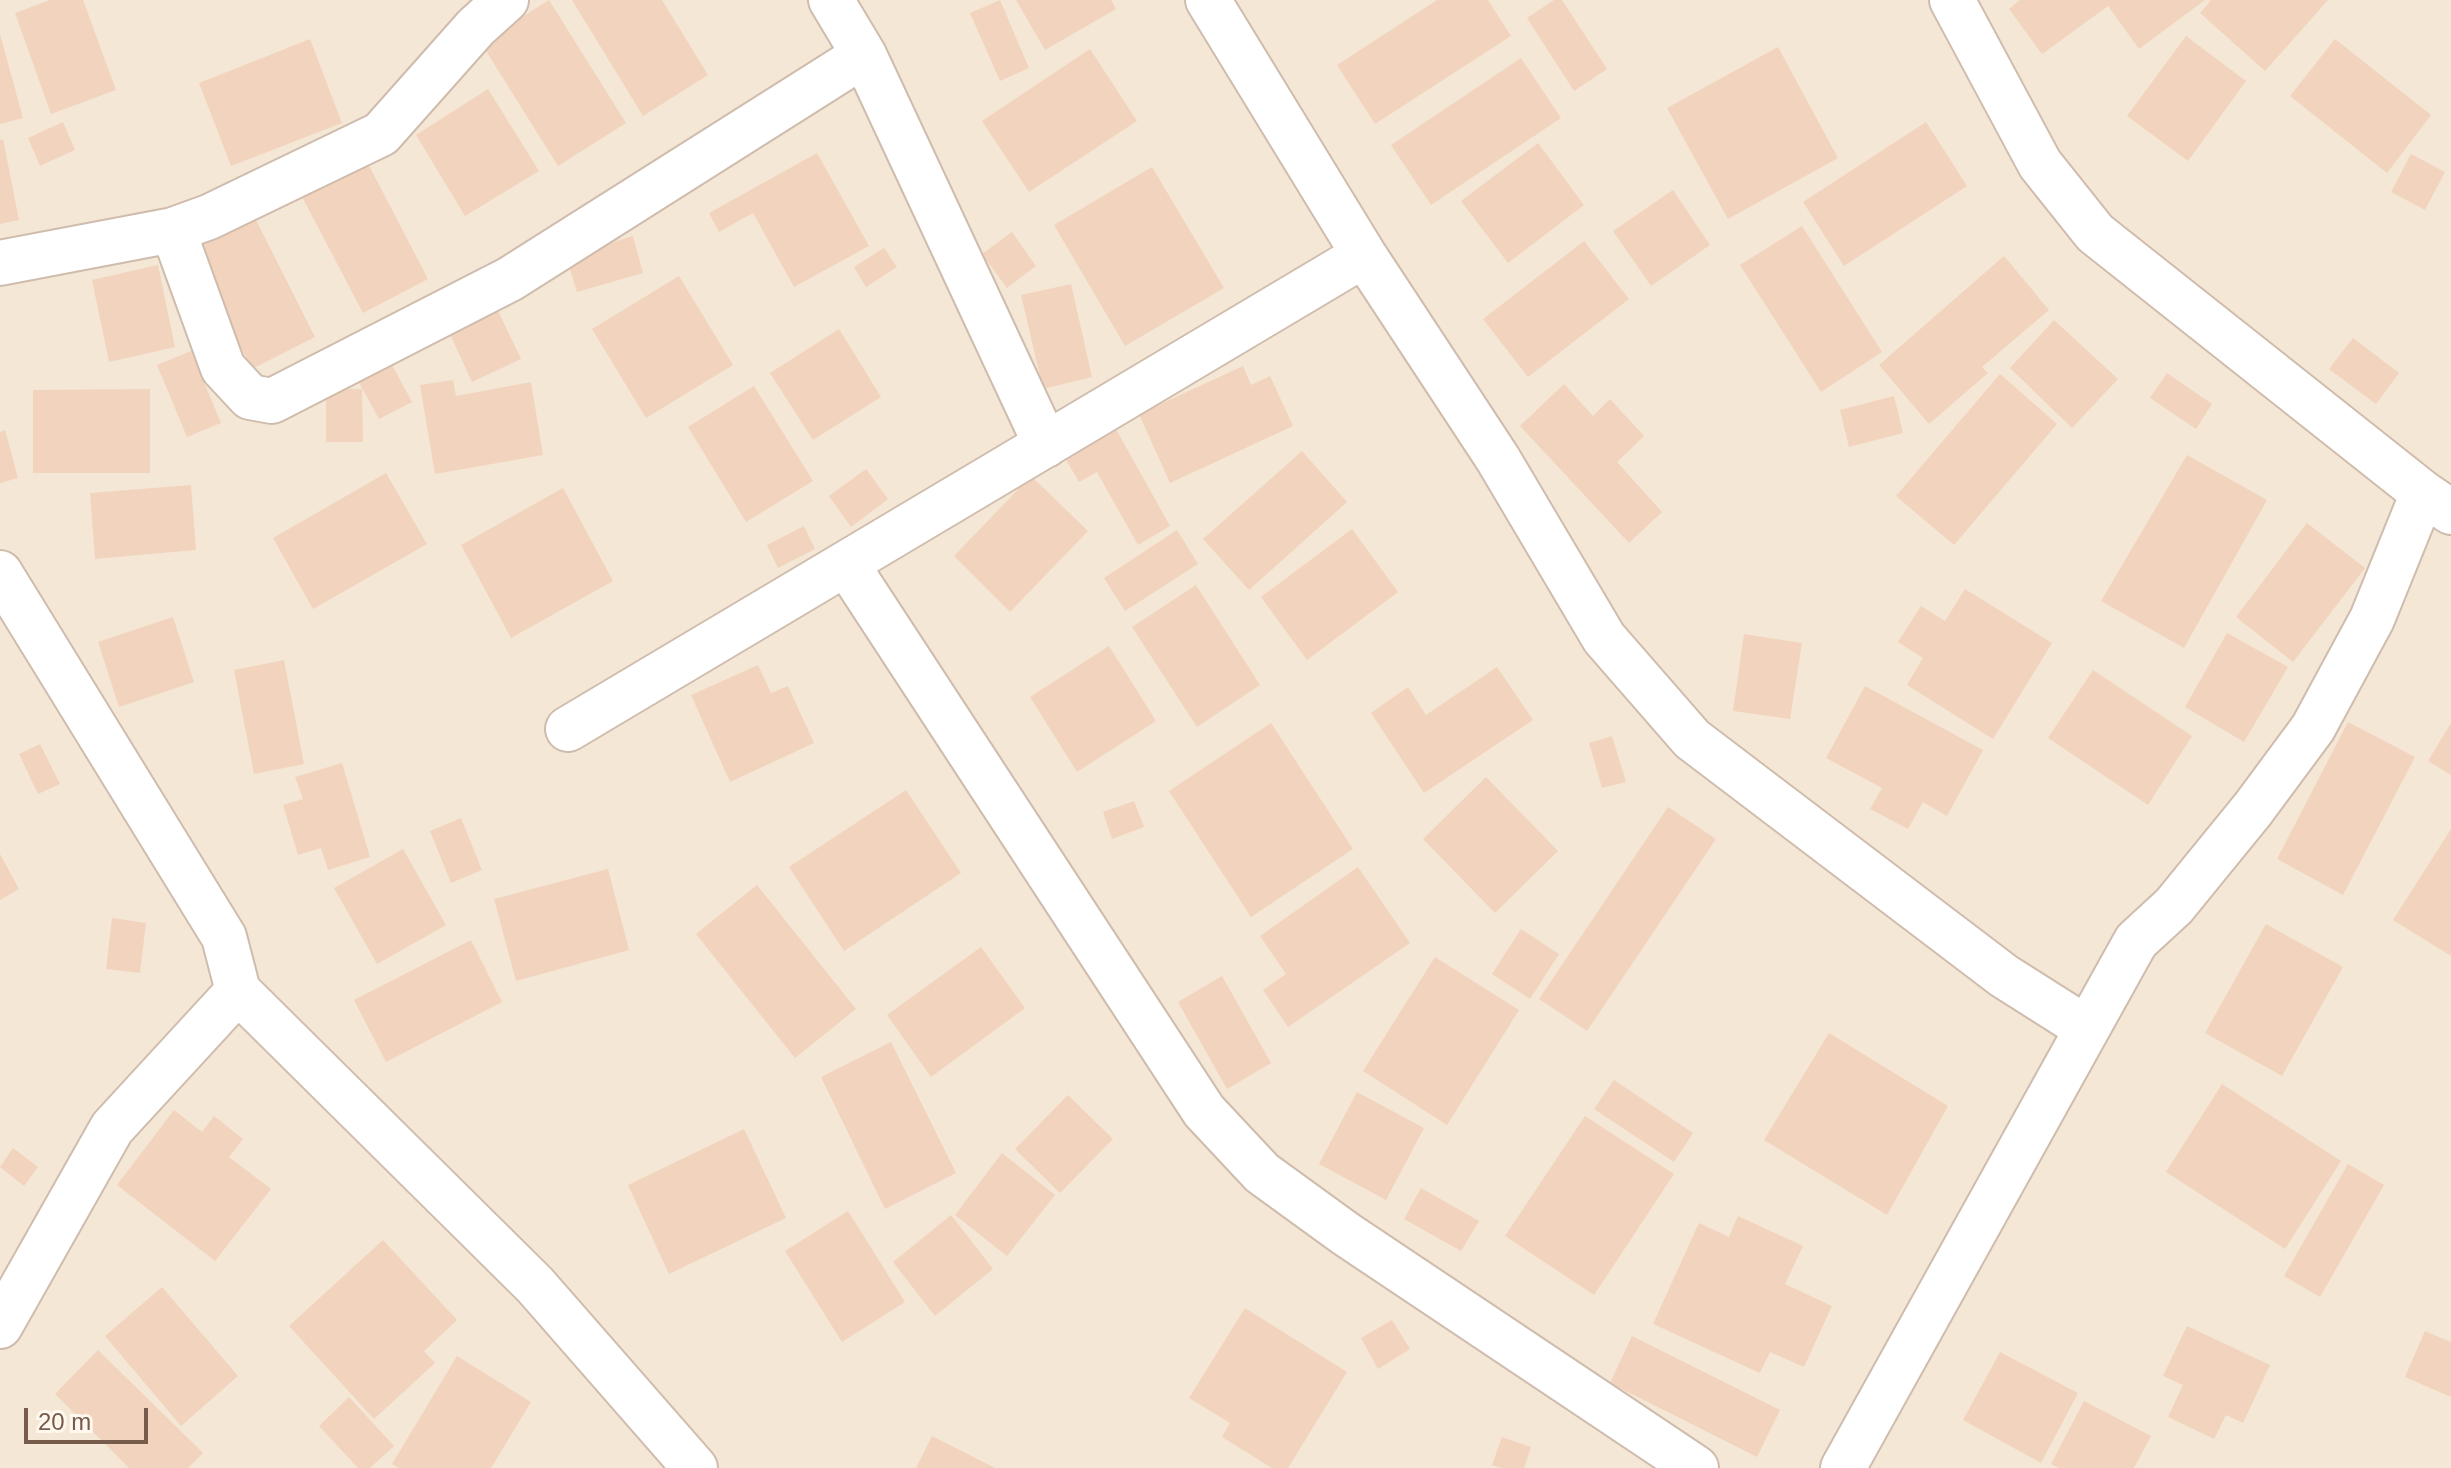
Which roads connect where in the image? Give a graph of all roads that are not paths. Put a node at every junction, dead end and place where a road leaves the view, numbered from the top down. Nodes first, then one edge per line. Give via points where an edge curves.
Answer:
1 (506, 0) edge
2 (831, 0) edge
3 (1208, 0) edge
4 (1952, 0) edge
5 (864, 55) junction
6 (173, 230) junction
7 (1364, 255) junction
8 (0, 263) edge
9 (1046, 445) junction
10 (2437, 502) edge
11 (847, 565) junction
12 (0, 573) edge
13 (568, 729) dead end
14 (238, 991) junction
15 (2086, 1028) junction
16 (0, 1326) edge
17 (695, 1468) edge
18 (1696, 1468) edge
19 (1843, 1468) edge

1 - 6 street via 381,134
2 - 5 street
3 - 7 street
4 - 10 street via 2040,164 2095,233
5 - 6 street via 510,279 272,401 250,397 223,368
5 - 9 street
6 - 8 street
7 - 9 street
7 - 15 street via 1498,459 1604,638 1692,739 2004,976
9 - 11 street
10 - 15 street via 2313,728 2174,906 2136,941
11 - 13 street
11 - 18 street via 1204,1111 1262,1173
12 - 14 street via 224,937
14 - 16 street via 112,1128
14 - 17 street via 535,1285
15 - 19 street

